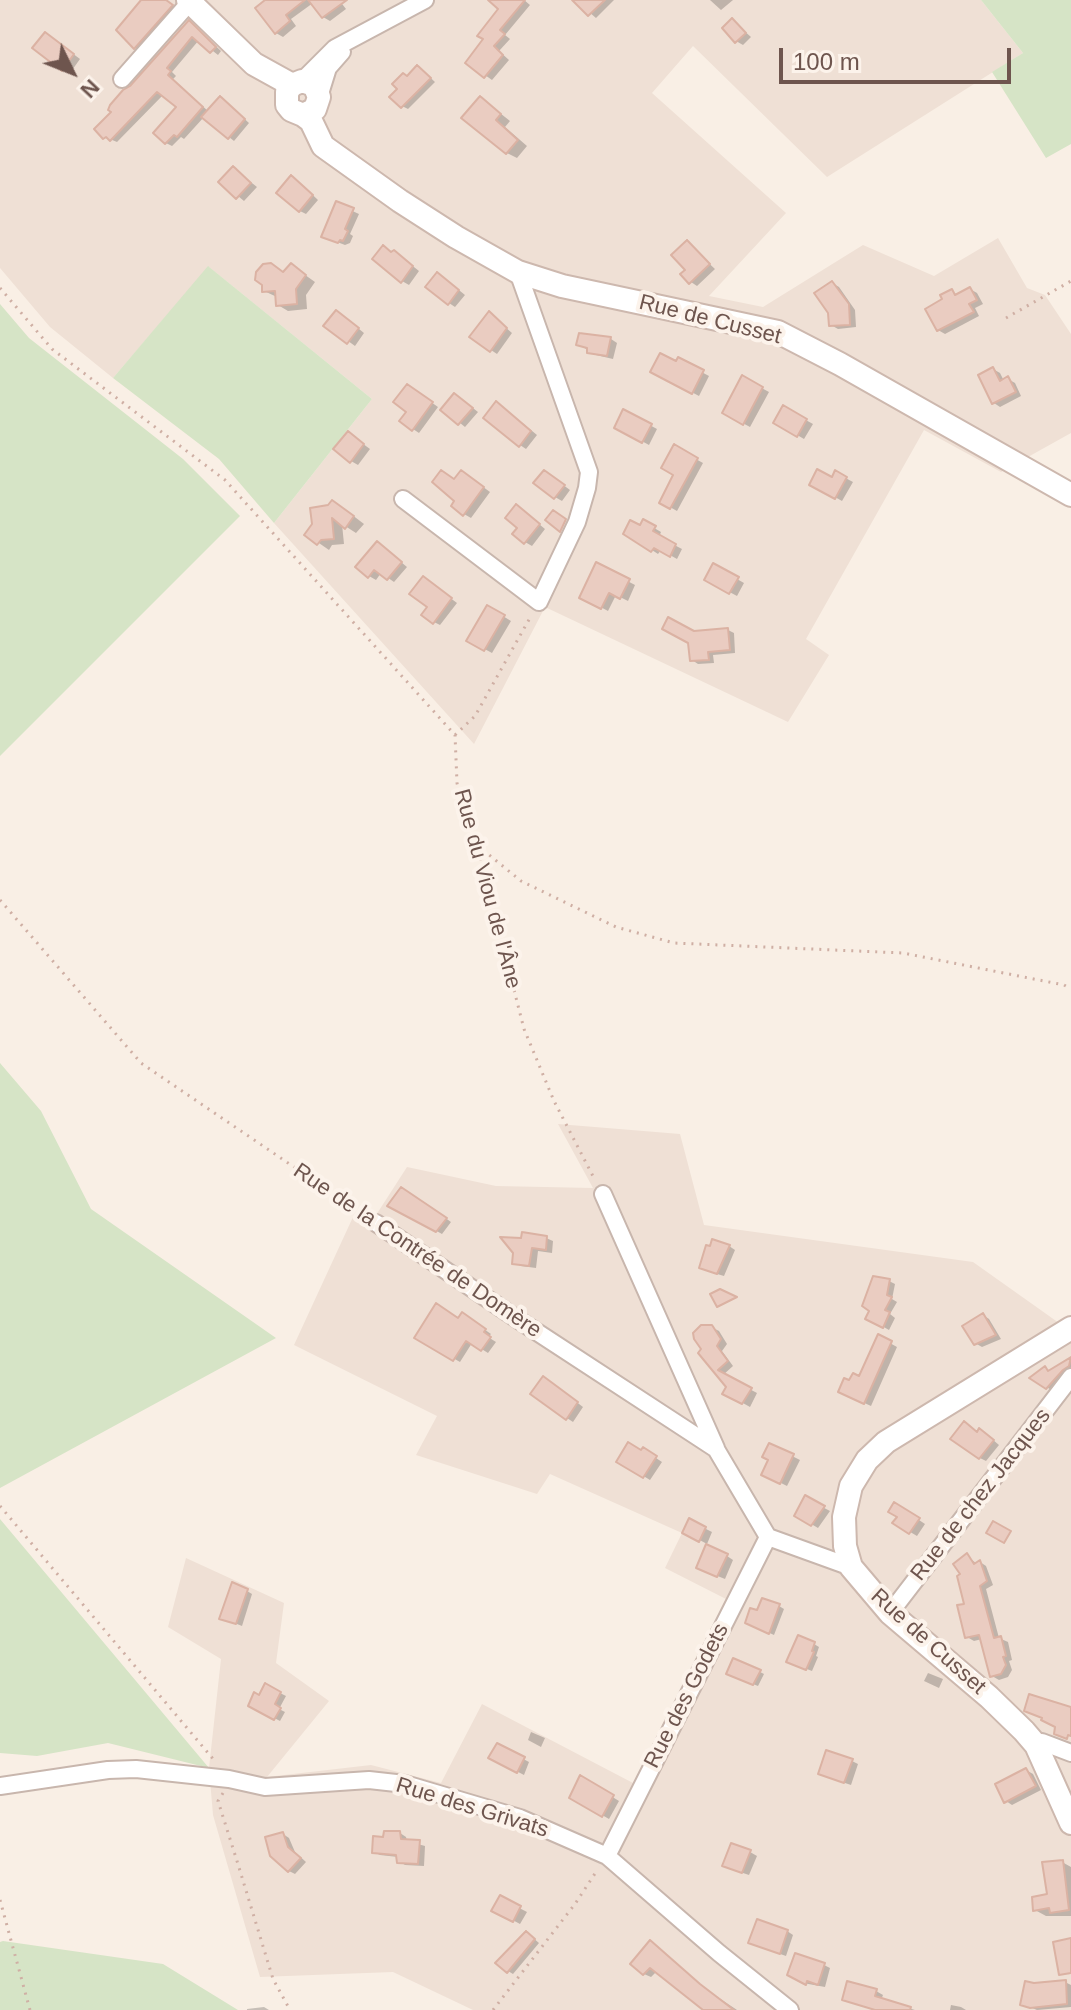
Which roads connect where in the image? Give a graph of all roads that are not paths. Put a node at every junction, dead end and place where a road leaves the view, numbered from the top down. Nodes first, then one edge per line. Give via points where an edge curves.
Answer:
1 (425, 0) edge
2 (189, 1) edge
3 (351, 41) junction
4 (122, 79) dead end
5 (303, 97) junction
6 (518, 272) junction
7 (1071, 495) edge
8 (403, 499) dead end
9 (603, 1194) road end
10 (376, 1223) road end
11 (1071, 1328) edge
12 (1071, 1377) edge
13 (716, 1449) junction
14 (768, 1537) junction
15 (851, 1567) junction
16 (890, 1613) junction
17 (1036, 1745) junction
18 (1071, 1753) edge
19 (0, 1786) edge
20 (1070, 1818) edge
21 (607, 1856) junction
22 (790, 2010) edge

1 - 3 street
2 - 4 street
2 - 5 street, Rue de Cusset via 254,64
3 - 5 street
3 - 5 street via 327,54
5 - 6 street, Rue de Cusset via 323,146 456,237
6 - 7 street, Rue de Cusset via 778,332
6 - 8 street via 589,472 577,522 539,602
9 - 13 street
10 - 13 street, Rue de la Contrée de Domère
11 - 15 street via 910,1426 867,1460 851,1486 844,1517
12 - 16 street, Rue de chez Jacques
13 - 14 street, Rue de la Contrée de Domère
14 - 15 street
14 - 21 street, Rue des Godets
15 - 16 street, Rue de Cusset
16 - 17 street, Rue de Cusset via 989,1697
17 - 18 street via 1042,1742
17 - 20 street, Rue de Cusset
19 - 21 street, Rue des Grivats via 136,1769 265,1787 369,1780 405,1784 520,1818
21 - 22 street, Rue des Grivats

